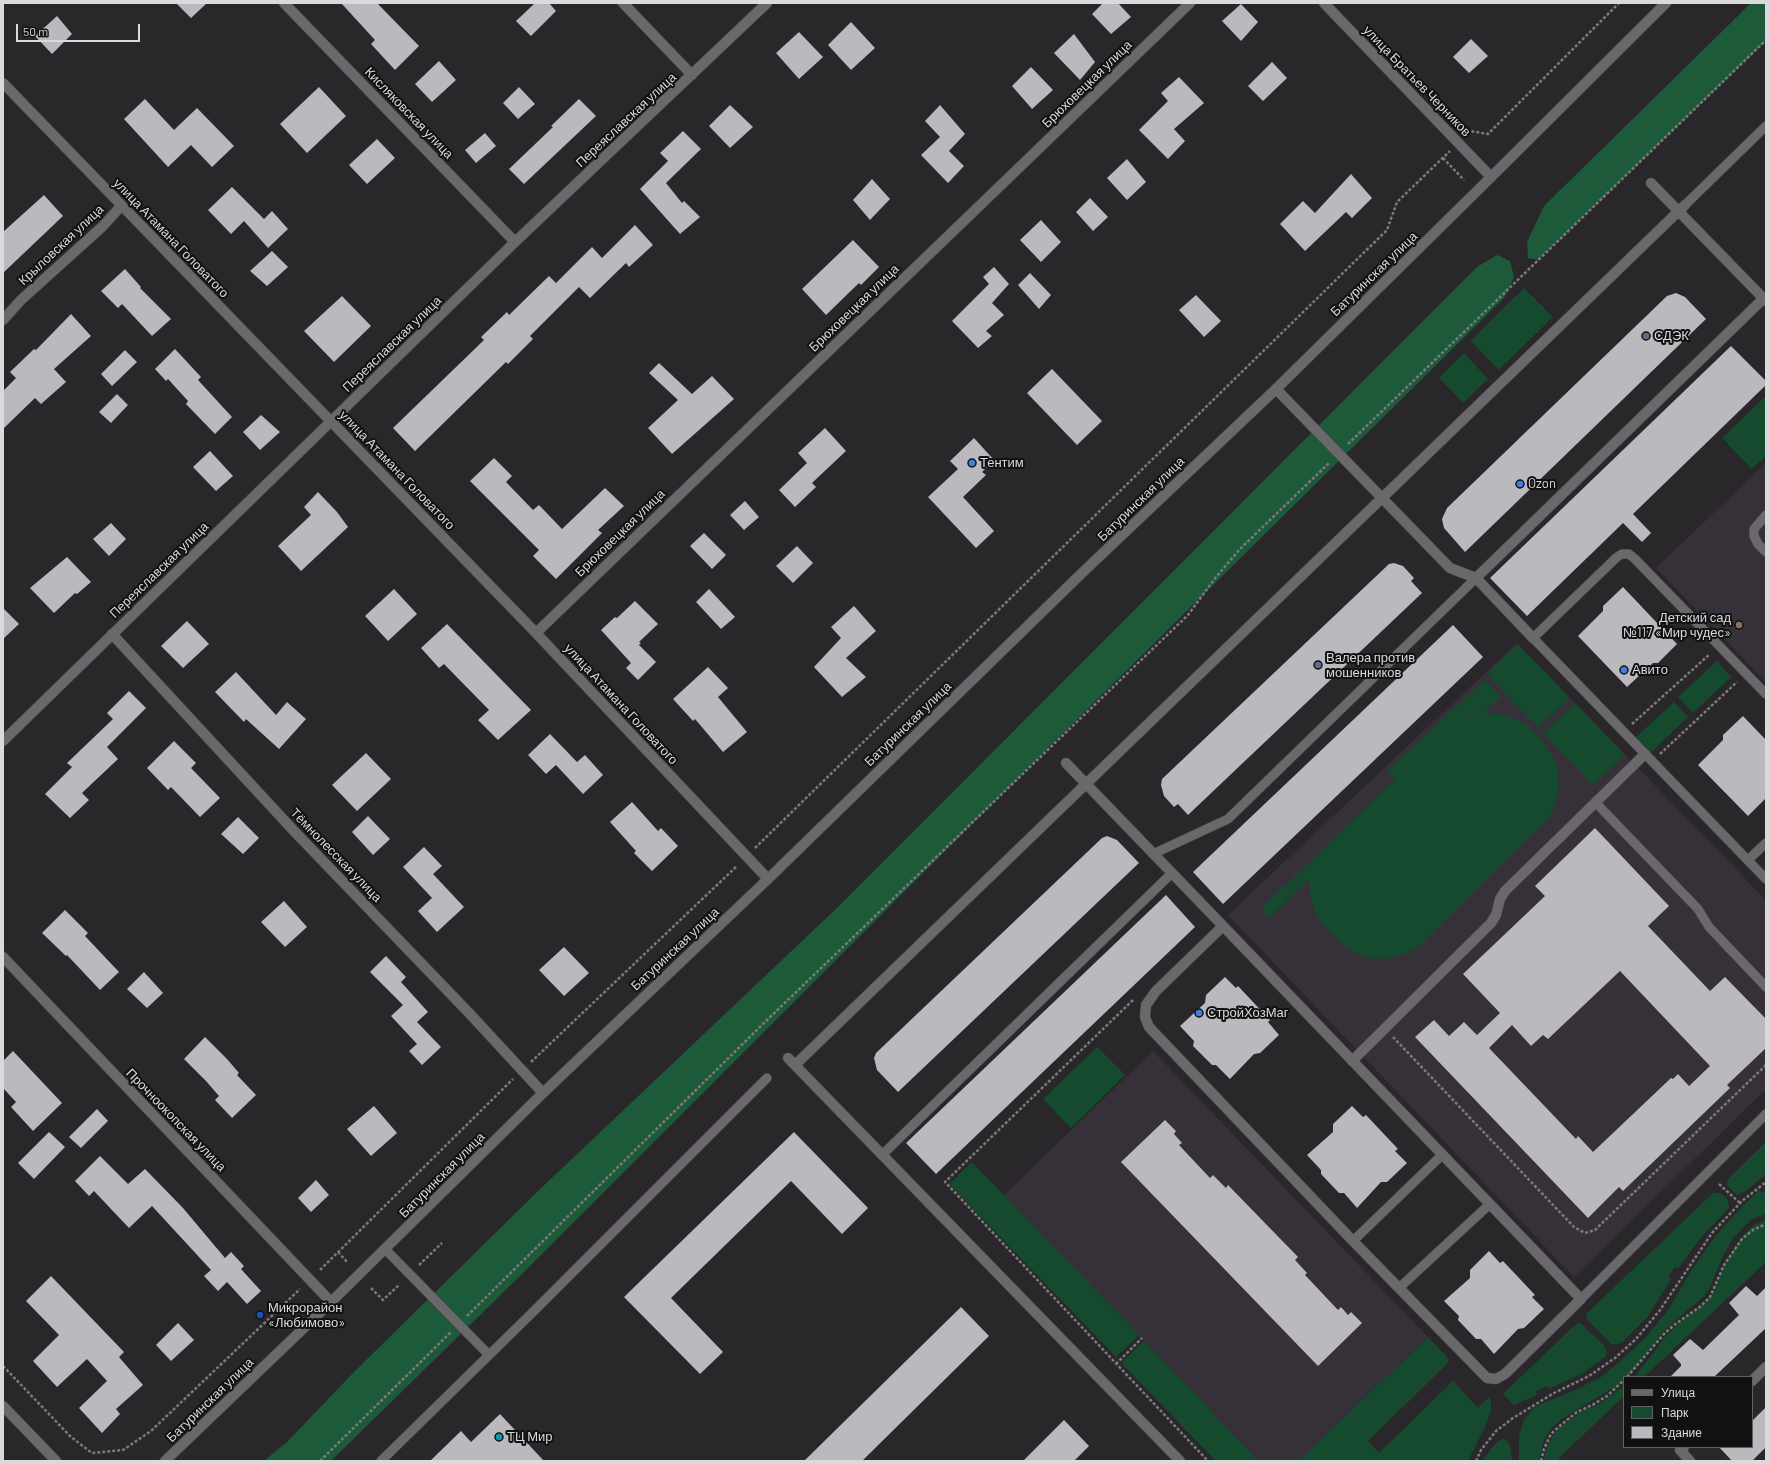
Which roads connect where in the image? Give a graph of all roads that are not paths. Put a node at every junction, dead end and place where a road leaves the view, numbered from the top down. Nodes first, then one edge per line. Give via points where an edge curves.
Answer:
1 (284, 3) edge
2 (623, 3) edge
3 (767, 3) edge
4 (1190, 3) edge
5 (1324, 3) edge
6 (1666, 3) edge
7 (692, 75) junction
8 (3, 83) edge
9 (1766, 126) edge
10 (1492, 177) junction
11 (1651, 183) dead end
12 (121, 206) junction
13 (1682, 208) junction
14 (515, 242) junction
15 (1765, 300) edge
16 (3, 320) edge
17 (1276, 389) junction
18 (332, 421) junction
19 (1382, 498) junction
20 (1766, 515) edge
21 (1766, 552) edge
22 (1476, 578) junction
23 (536, 633) junction
24 (112, 634) junction
25 (1533, 638) junction
26 (1766, 694) edge
27 (3, 741) edge
28 (1649, 758) junction
29 (1066, 763) dead end
30 (1087, 785) junction
31 (1596, 803) junction
32 (1766, 843) edge
33 (1153, 854) junction
34 (1748, 860) junction
35 (1172, 873) junction
36 (768, 879) junction
37 (1766, 879) edge
38 (1223, 926) junction
39 (3, 957) edge
40 (1766, 986) edge
41 (788, 1058) dead end
42 (1352, 1061) junction
43 (795, 1065) junction
44 (767, 1078) dead end
45 (543, 1093) junction
46 (1766, 1114) edge
47 (882, 1155) junction
48 (1442, 1155) junction
49 (1490, 1204) junction
50 (1353, 1241) junction
51 (385, 1249) junction
52 (1399, 1288) junction
53 (1581, 1299) junction
54 (331, 1302) junction
55 (489, 1356) junction
56 (1766, 1368) edge
57 (1753, 1380) edge
58 (3, 1406) edge
59 (1682, 1449) edge
60 (56, 1461) edge
61 (165, 1461) edge
62 (381, 1461) edge
63 (1180, 1461) edge
64 (1690, 1461) edge

1 - 14 street, Кисляковская улица
2 - 7 street
3 - 7 street, Переяславская улица
4 - 23 street, Брюховецкая улица
5 - 10 street, улица Братьев Черников
6 - 10 street, Батуринская улица
7 - 14 street, Переяславская улица
8 - 12 street, улица Атамана Головатого
9 - 13 lane
10 - 17 street, Батуринская улица
11 - 13 street
12 - 16 street, Крыловская улица
12 - 18 street, улица Атамана Головатого
13 - 15 street
13 - 19 street
14 - 18 street, Переяславская улица
15 - 22 street
17 - 19 street
17 - 36 street, Батуринская улица via 1078,577
18 - 23 street, улица Атамана Головатого
18 - 24 street, Переяславская улица
19 - 22 street via 1450,568
19 - 30 street
20 - 21 lane via 1754,529 1758,544
22 - 25 street
22 - 33 lane via 1228,819
23 - 36 street, улица Атамана Головатого
24 - 27 street, Переяславская улица
24 - 45 street, Тёмнолесская улица via 289,826
25 - 26 lane via 1617,556 1629,554
25 - 28 lane
28 - 31 street
28 - 34 lane
29 - 30 street
30 - 33 street
30 - 43 street
31 - 40 lane via 1698,909 1709,927
31 - 42 street via 1505,891 1491,923
32 - 34 lane
33 - 35 street
34 - 37 lane
35 - 38 street
35 - 47 lane
36 - 45 street, Батуринская улица
38 - 42 street
38 - 50 street via 1149,1000 1145,1017 1148,1027
39 - 54 street, Прочноокопская улица
41 - 43 street
42 - 48 street
43 - 47 street
44 - 55 lane
45 - 51 street, Батуринская улица
46 - 53 lane
47 - 63 street
48 - 49 street
48 - 50 lane
49 - 52 lane
49 - 53 street
50 - 52 street
51 - 54 street, Батуринская улица
51 - 55 lane
52 - 53 street via 1487,1378 1496,1379 1505,1374
54 - 61 street, Батуринская улица
55 - 62 lane
56 - 57 street
58 - 60 street
59 - 64 street

